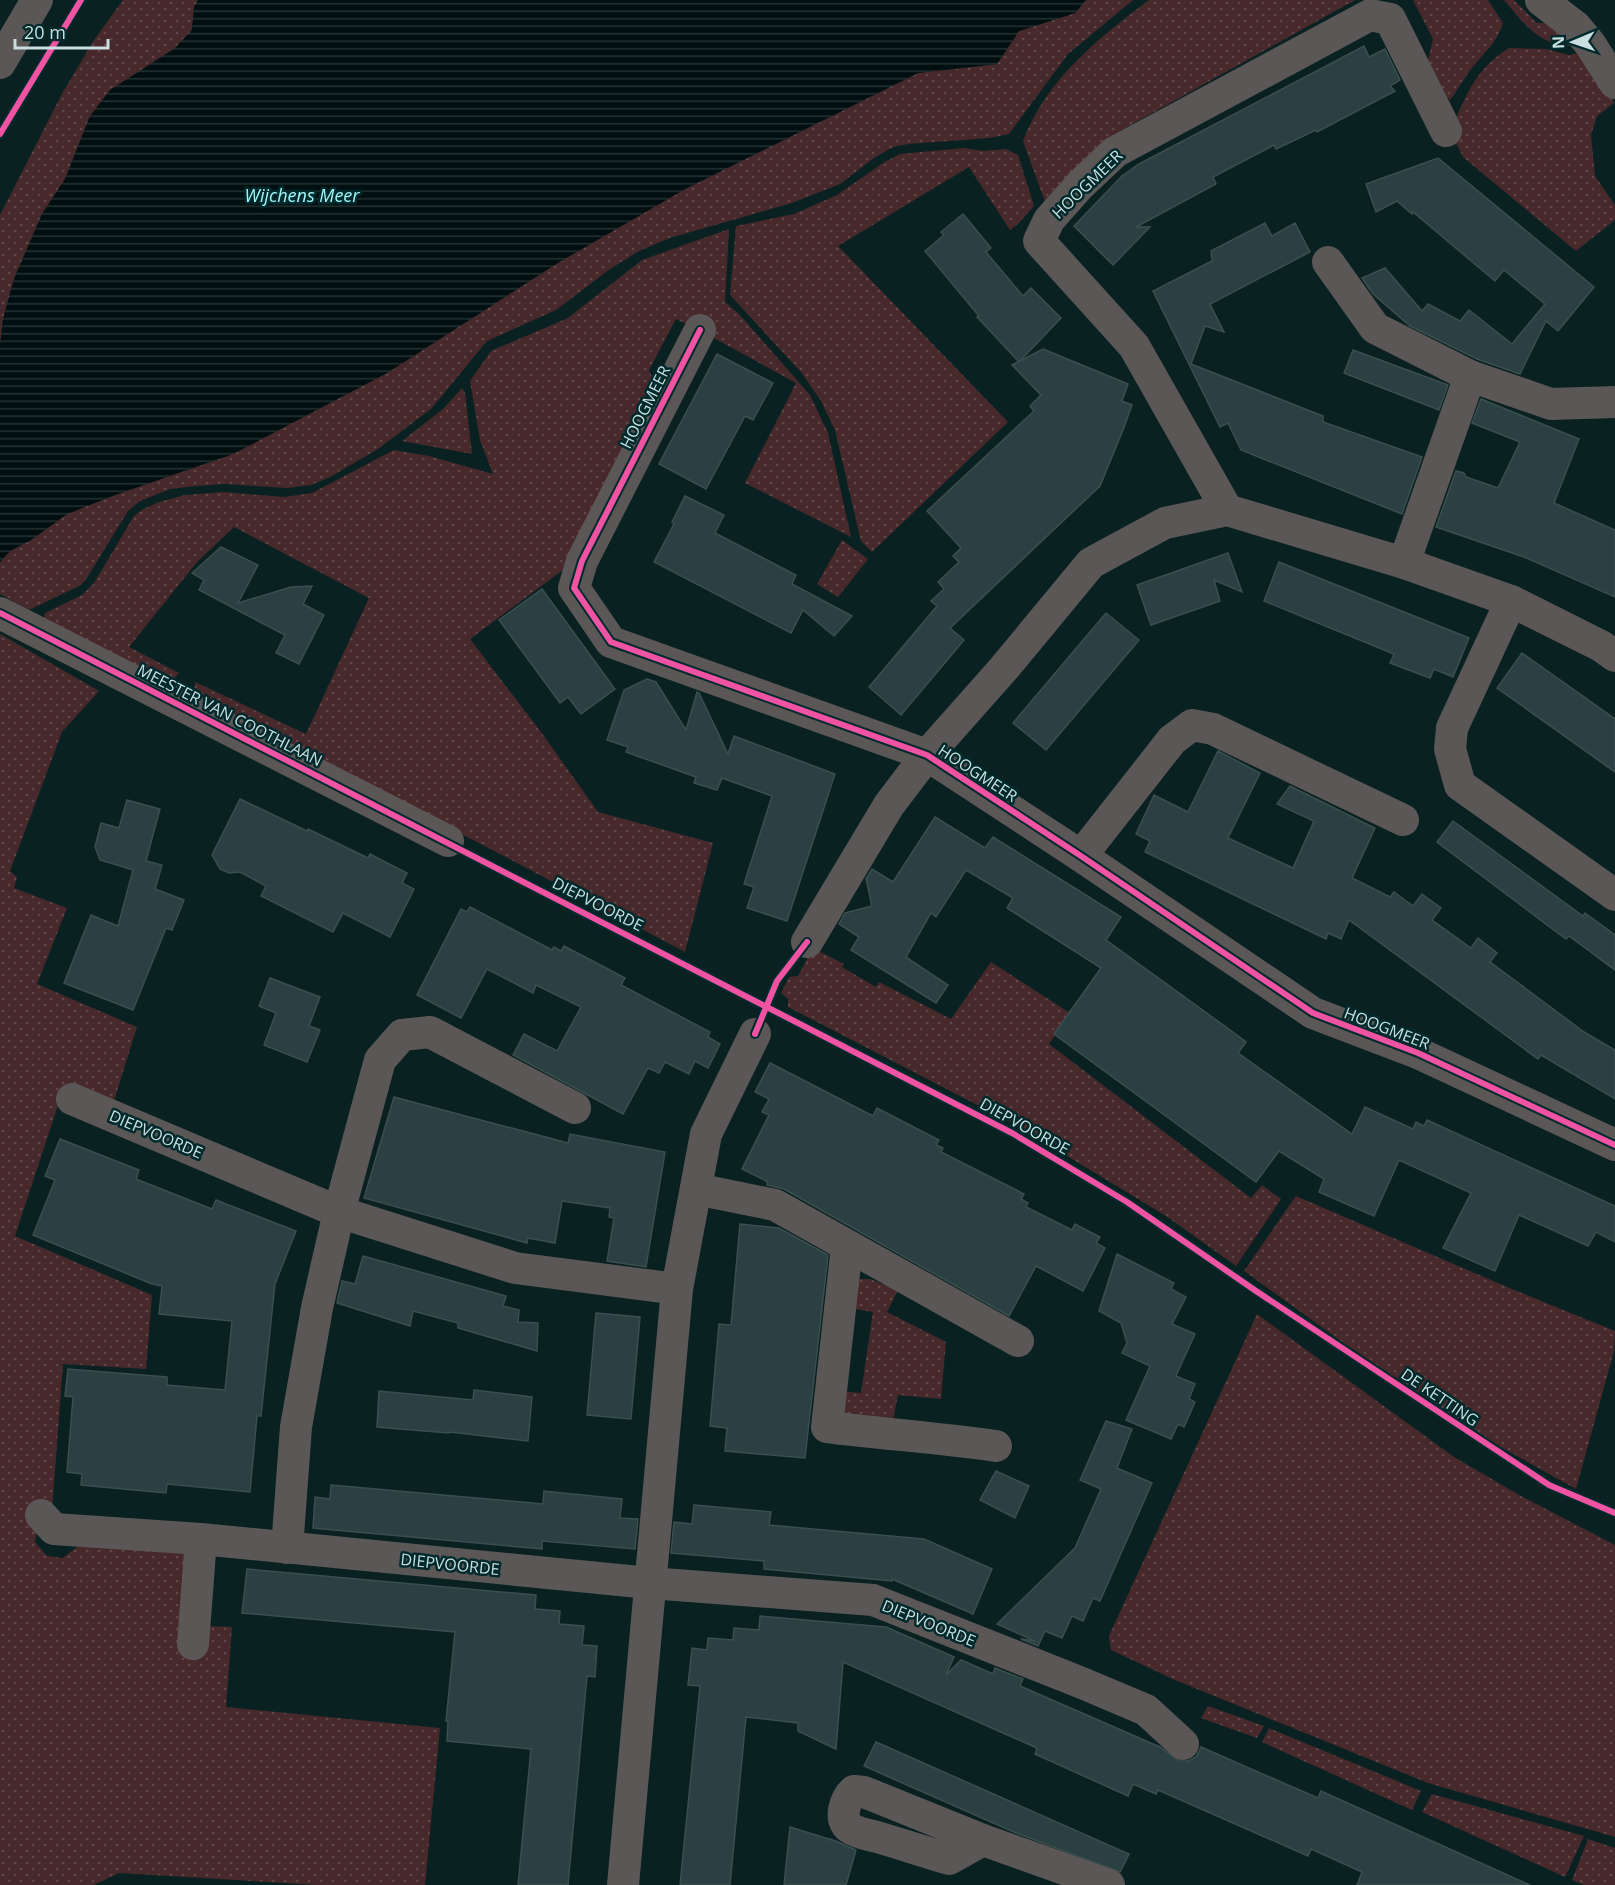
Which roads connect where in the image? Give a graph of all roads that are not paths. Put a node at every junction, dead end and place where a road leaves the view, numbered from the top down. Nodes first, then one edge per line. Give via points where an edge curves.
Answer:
1 (37, 0) edge
2 (1541, 0) edge
3 (0, 63) edge
4 (1615, 83) edge
5 (1446, 131) dead end
6 (1328, 262) dead end
7 (700, 330) dead end
8 (1470, 376) junction
9 (1615, 402) edge
10 (1227, 510) junction
11 (1404, 563) junction
12 (1511, 601) junction
13 (0, 613) edge
14 (1615, 656) edge
15 (927, 755) junction
16 (1403, 820) dead end
17 (448, 841) dead end
18 (1081, 856) junction
19 (1615, 895) edge
20 (807, 942) dead end
21 (755, 1034) dead end
22 (72, 1098) dead end
23 (575, 1108) dead end
24 (1615, 1144) edge
25 (696, 1189) junction
26 (339, 1212) junction
27 (847, 1246) junction
28 (677, 1289) junction
29 (1018, 1341) dead end
30 (996, 1446) dead end
31 (41, 1515) dead end
32 (201, 1539) junction
33 (287, 1548) junction
34 (650, 1583) junction
35 (193, 1644) dead end
36 (1183, 1744) dead end
37 (983, 1840) dead end
38 (623, 1885) edge
39 (1109, 1885) edge

1 - 3 street
2 - 4 street via 1576,27
5 - 10 street, HOOGMEER via 1390,19 1370,15 1114,152 1049,220 1039,241 1134,346
6 - 8 street via 1375,328
7 - 15 street, HOOGMEER via 582,561 574,588 610,642
8 - 9 street via 1551,404
8 - 11 street
10 - 11 street, HOOGMEER
10 - 15 street, HOOGMEER via 1165,523 1090,563
11 - 12 street, HOOGMEER
12 - 14 street, HOOGMEER
12 - 19 street via 1452,728 1450,749 1460,785
13 - 17 street, MEESTER VAN COOTHLAAN
15 - 18 street, HOOGMEER
15 - 20 street, HOOGMEER via 890,805
16 - 18 street via 1213,729 1192,725 1172,740
18 - 24 street, HOOGMEER via 1313,1013 1418,1053
21 - 25 street via 706,1134
22 - 26 street, DIEPVOORDE
23 - 26 street via 430,1032 402,1035 380,1060
25 - 27 street via 775,1205
25 - 28 street
26 - 28 street, DIEPVOORDE via 515,1268
26 - 33 street via 296,1427
27 - 29 street
27 - 30 street via 827,1427
28 - 34 street
31 - 32 street, DIEPVOORDE via 54,1529
32 - 33 street, DIEPVOORDE
32 - 35 street
33 - 34 street, DIEPVOORDE
34 - 36 street, DIEPVOORDE via 873,1600 1146,1710
34 - 38 street
37 - 39 street

